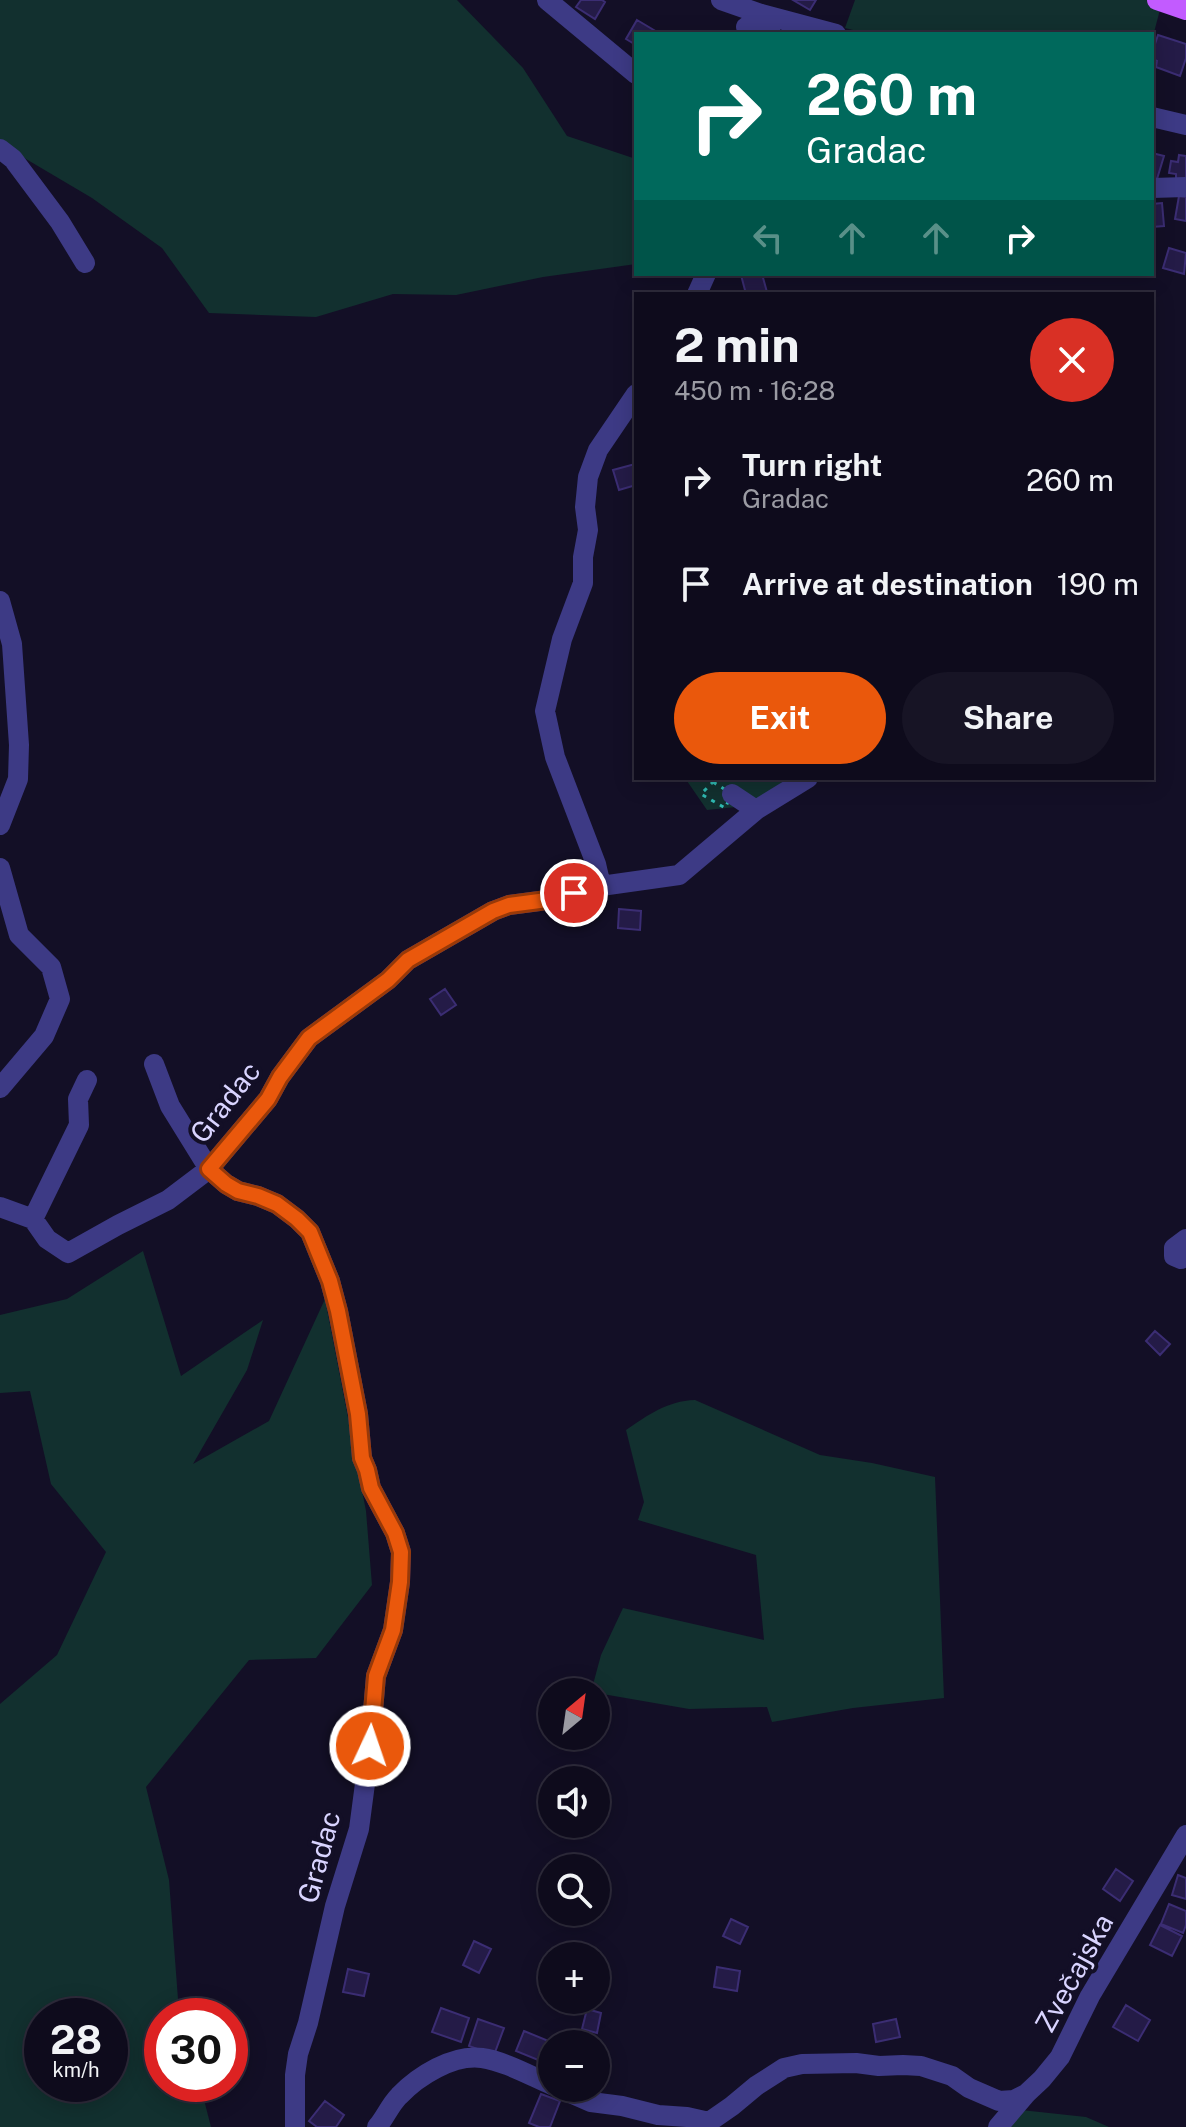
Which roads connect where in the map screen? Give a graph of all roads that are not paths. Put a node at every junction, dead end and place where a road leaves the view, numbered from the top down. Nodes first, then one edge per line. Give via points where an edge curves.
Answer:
1 (547, 0) edge
2 (721, 0) edge
3 (1157, 0) edge
4 (1186, 10) edge
5 (746, 27) dead end
6 (764, 32) edge
7 (828, 32) edge
8 (634, 72) edge
9 (1154, 117) edge
10 (1186, 125) edge
11 (0, 149) edge
12 (1186, 187) edge
13 (1154, 188) edge
14 (85, 263) dead end
15 (634, 397) edge
16 (0, 601) edge
17 (805, 780) edge
18 (732, 794) dead end
19 (756, 810) junction
20 (0, 825) edge
21 (0, 868) edge
22 (601, 886) junction
23 (154, 1064) dead end
24 (87, 1080) dead end
25 (0, 1088) edge
26 (209, 1169) junction
27 (0, 1207) edge
28 (33, 1219) junction
29 (1186, 1239) edge
30 (1186, 1256) edge
31 (1186, 1835) edge
32 (538, 2080) edge
33 (1026, 2094) junction
34 (591, 2102) edge
35 (295, 2127) edge
36 (377, 2127) edge
37 (998, 2127) edge

1 - 8 street
2 - 7 street
3 - 4 main road
5 - 6 street
9 - 10 street
11 - 14 street via 60,222
12 - 13 street
15 - 22 street via 598,450 588,477 583,583 562,639 545,711 555,757
16 - 20 street via 12,644 19,745 18,779
17 - 19 street, Gradac
18 - 19 street
19 - 22 street, Gradac via 679,875
21 - 25 street via 19,935 51,967 60,999 44,1036
22 - 26 street, Gradac via 493,911 408,960 309,1038 268,1099
23 - 26 street via 170,1106
24 - 28 street via 78,1099 79,1125
26 - 28 street via 168,1200 68,1253 47,1239
26 - 35 street, Gradac via 238,1191 277,1204 310,1232 338,1311 362,1458 401,1552 393,1630 376,1676 359,1829 298,2054
27 - 28 street
29 - 30 street via 1174,1248 1174,1256
31 - 33 street, Zvečajska via 1090,1996 1060,2057
32 - 36 street via 480,2058 449,2062 425,2073 397,2098
33 - 34 street via 999,2101 921,2066 856,2063 784,2068 709,2122
33 - 37 street, Zvečajska

